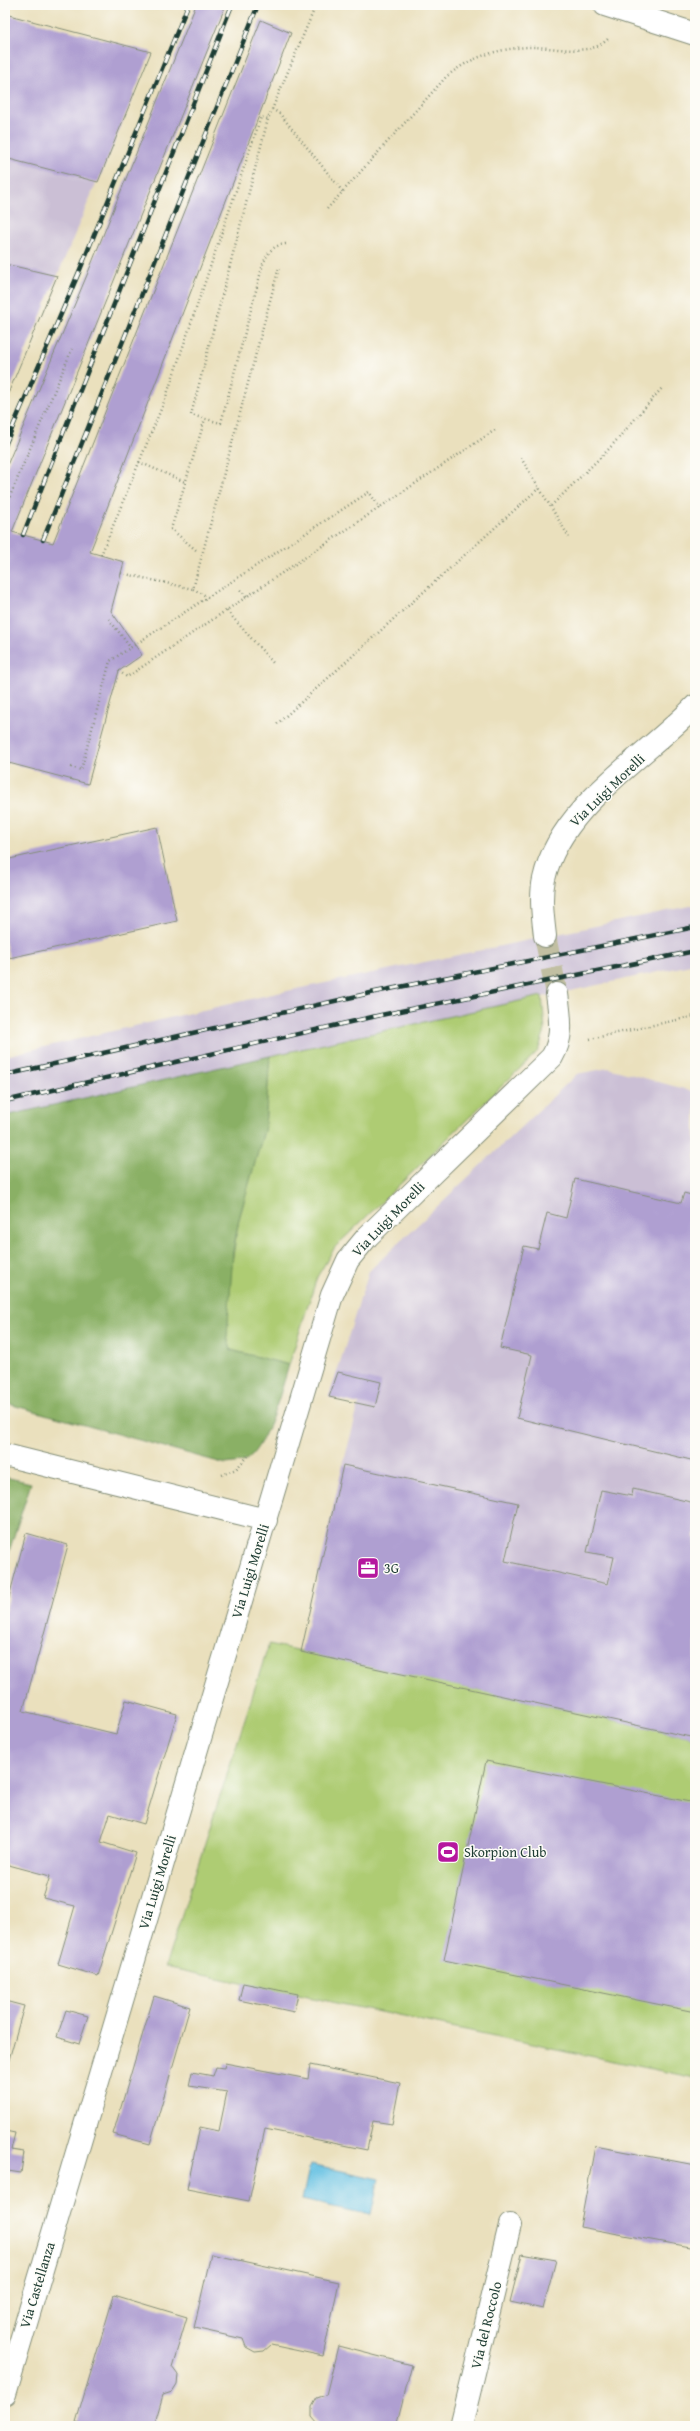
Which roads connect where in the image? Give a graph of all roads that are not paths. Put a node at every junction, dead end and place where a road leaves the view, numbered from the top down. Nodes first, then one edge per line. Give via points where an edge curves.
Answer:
1 (605, 5) edge
2 (695, 34) edge
3 (695, 706) edge
4 (545, 936) tunnel mouth
5 (557, 994) tunnel mouth
6 (5, 1455) edge
7 (266, 1520) junction
8 (56, 2223) joint
9 (510, 2225) dead end
10 (5, 2394) edge
11 (461, 2426) edge

1 - 2 street
3 - 4 street, Via Luigi Morelli via 594,799 567,829 548,863 544,879 542,915
5 - 7 street, Via Luigi Morelli via 561,1033 556,1049 543,1067 367,1237 348,1260 327,1309
6 - 7 street
7 - 8 street, Via Luigi Morelli via 226,1646
8 - 10 street, Via Castellanza
9 - 11 street, Via del Roccolo

